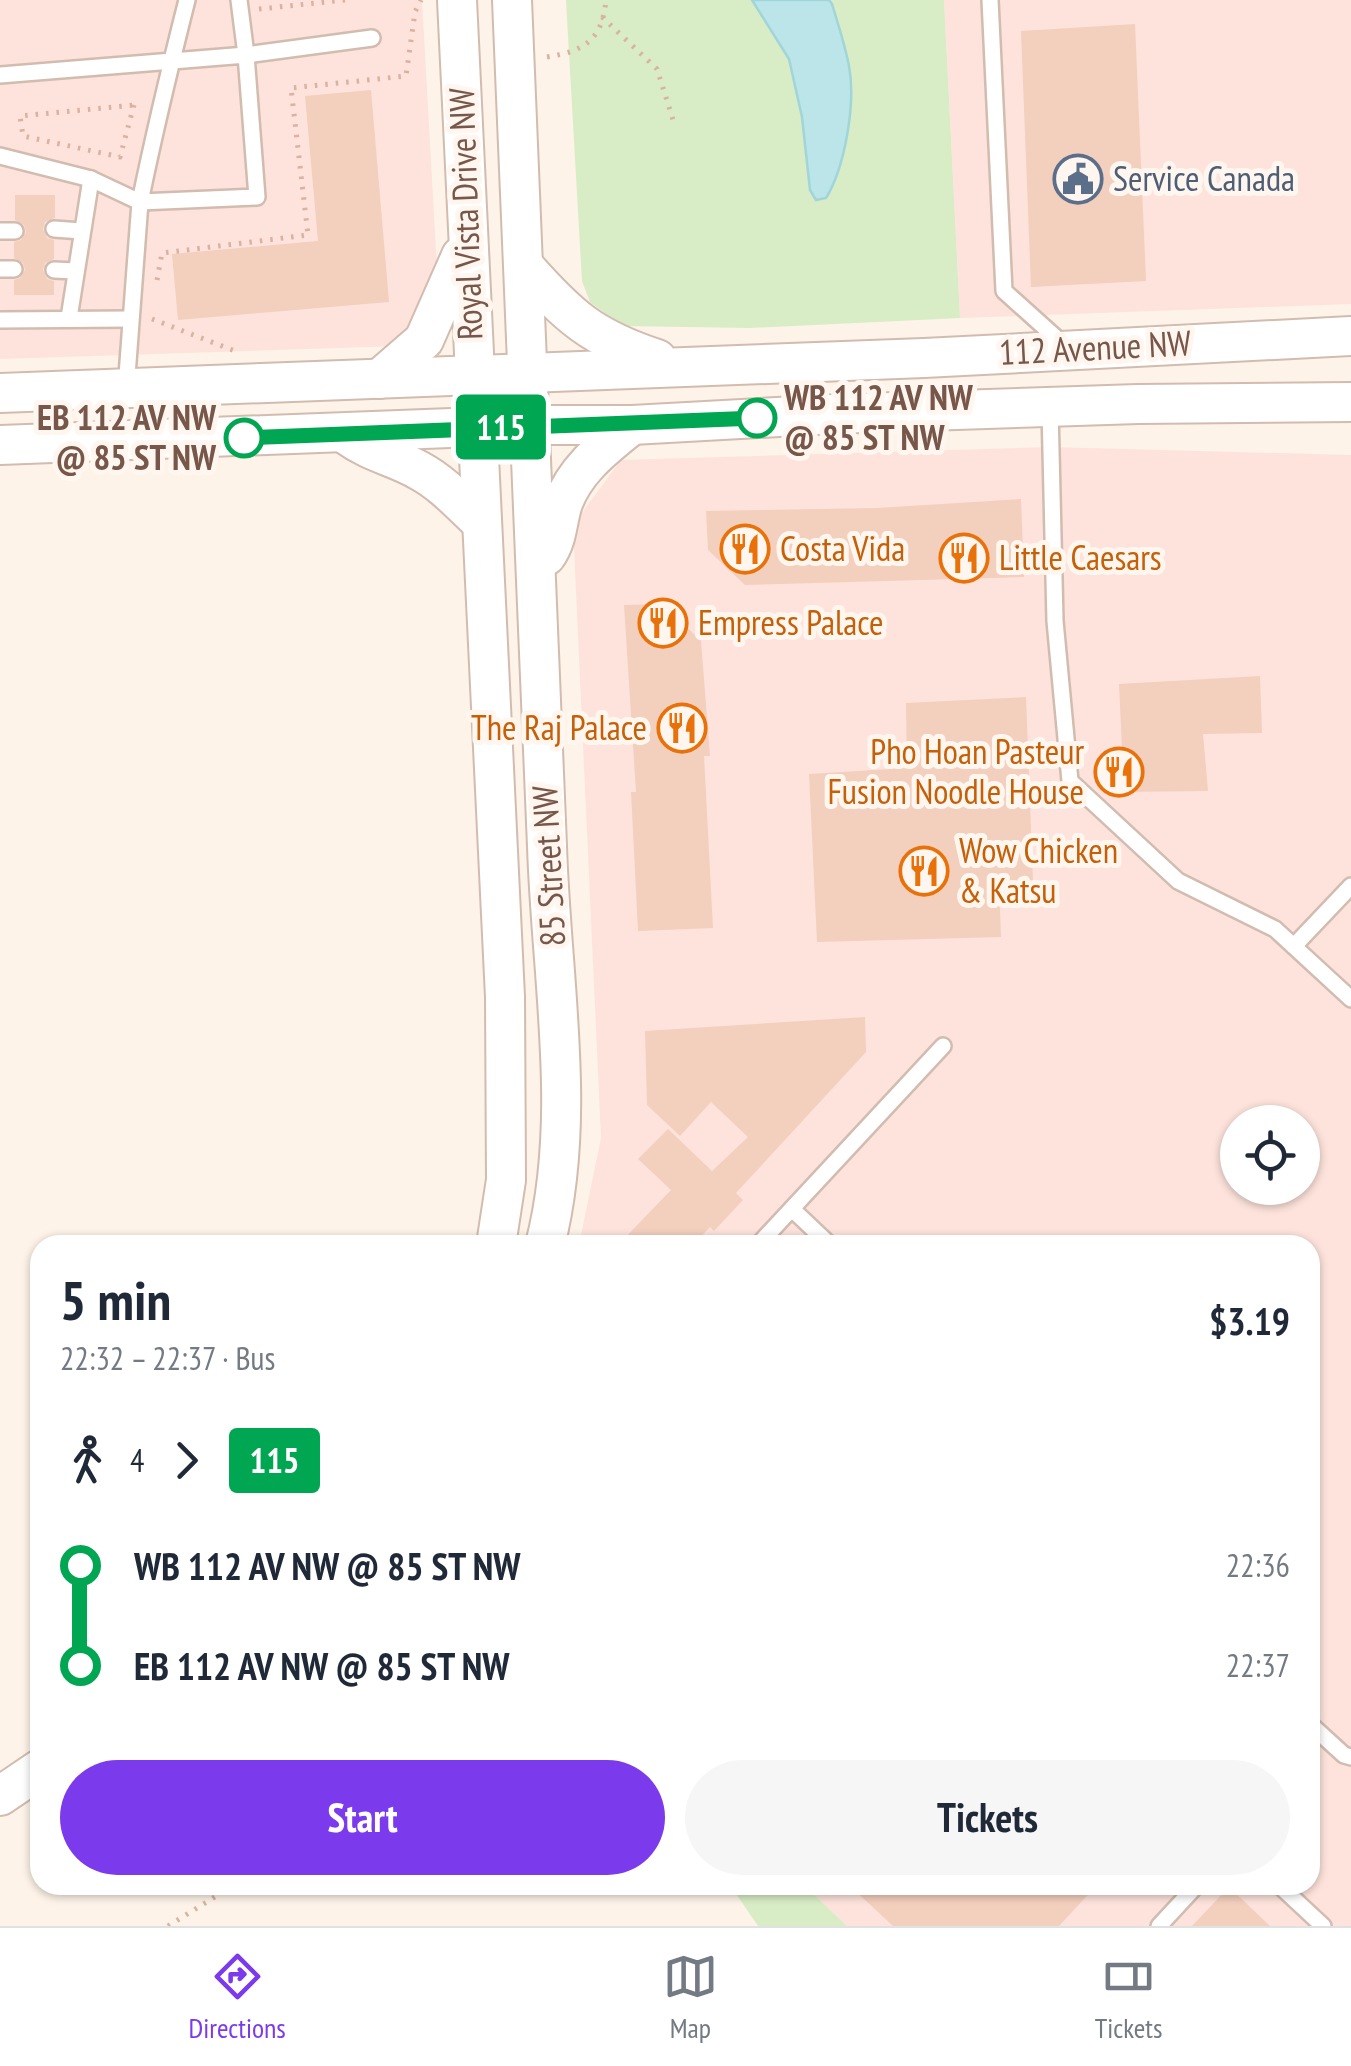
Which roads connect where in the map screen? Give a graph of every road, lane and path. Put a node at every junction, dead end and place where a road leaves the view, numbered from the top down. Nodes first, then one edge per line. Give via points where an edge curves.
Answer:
1 (186, 0) edge
2 (345, 0) edge
3 (421, 0) edge
4 (457, 0) edge
5 (512, 0) edge
6 (606, 0) edge
7 (990, 0) edge
8 (240, 6) edge
9 (602, 17) junction
10 (372, 38) dead end
11 (246, 55) junction
12 (172, 62) junction
13 (515, 63) junction
14 (0, 75) edge
15 (11, 116) dead end
16 (20, 116) junction
17 (676, 126) dead end
18 (0, 156) edge
19 (91, 179) junction
20 (140, 202) junction
21 (54, 230) dead end
22 (82, 231) junction
23 (467, 240) junction
24 (524, 266) junction
25 (54, 270) dead end
26 (76, 271) junction
27 (156, 286) dead end
28 (154, 302) dead end
29 (69, 318) junction
30 (129, 319) junction
31 (0, 320) edge
32 (1351, 336) edge
33 (1070, 350) junction
34 (242, 354) dead end
35 (678, 366) junction
36 (527, 372) junction
37 (473, 374) junction
38 (379, 380) junction
39 (126, 389) junction
40 (0, 393) edge
41 (1351, 402) edge
42 (1050, 407) junction
43 (632, 425) junction
44 (530, 426) junction
45 (475, 428) junction
46 (346, 434) junction
47 (0, 445) edge
48 (482, 523) junction
49 (539, 566) junction
50 (1351, 886) edge
51 (1294, 946) junction
52 (1351, 998) edge
53 (943, 1046) dead end
54 (792, 1209) junction
55 (498, 1235) edge
56 (548, 1235) edge
57 (767, 1235) edge
58 (819, 1235) edge
59 (1320, 1733) edge
60 (1351, 1757) edge
61 (30, 1776) edge
62 (0, 1796) edge
63 (218, 1895) edge
64 (1188, 1895) edge
65 (1290, 1895) edge
66 (168, 1926) edge
67 (1158, 1926) edge
68 (1324, 1926) edge

1 - 12 lane
2 - 8 path
3 - 27 path via 406,76 291,88 308,235 162,253
4 - 23 street, Royal Vista Drive NW
5 - 13 street, Royal Vista Drive NW
6 - 9 path
7 - 33 lane via 1004,291
8 - 11 lane
9 - 13 path via 588,46 576,53
9 - 17 path via 657,68
10 - 11 lane
11 - 12 lane
11 - 20 lane via 257,196
12 - 14 lane
12 - 20 lane
13 - 24 street, Royal Vista Drive NW
15 - 16 path
16 - 16 path via 23,136 120,157 134,105
18 - 19 lane
19 - 20 lane
19 - 22 lane
20 - 30 lane
21 - 22 lane
22 - 26 lane
23 - 37 street, Royal Vista Drive NW
23 - 38 street via 424,340
24 - 35 street via 596,335
24 - 36 street, Royal Vista Drive NW
25 - 26 lane
26 - 29 lane
28 - 34 path via 150,323
29 - 30 lane
29 - 31 lane
30 - 39 lane
32 - 33 street, 112 Avenue NW
33 - 35 street, 112 Avenue NW
35 - 36 street, 112 Avenue NW
36 - 37 street, 112 Avenue NW
36 - 44 street, Royal Vista Drive NW
37 - 38 street, 112 Avenue NW
37 - 45 street, Royal Vista Drive NW
38 - 39 street, 112 Avenue NW
39 - 40 street, 112 Avenue NW
41 - 42 street, 112 Avenue NW
42 - 43 street, 112 Avenue NW
42 - 51 lane via 1055,620 1070,781 1178,882 1274,929
43 - 44 street, 112 Avenue NW
43 - 49 street via 593,456 570,488 554,544
44 - 45 street, 112 Avenue NW
44 - 49 street, 85 Street NW
45 - 46 street, 112 Avenue NW
45 - 48 street, 85 Street NW
46 - 47 street, 112 Avenue NW
46 - 48 street via 437,481
48 - 55 street, 85 Street NW via 507,1103
49 - 56 street, 85 Street NW via 561,1140
50 - 51 lane
51 - 52 lane
53 - 54 lane
54 - 57 lane
54 - 58 lane
59 - 60 lane
61 - 62 street
63 - 66 path
64 - 67 lane
65 - 68 lane

